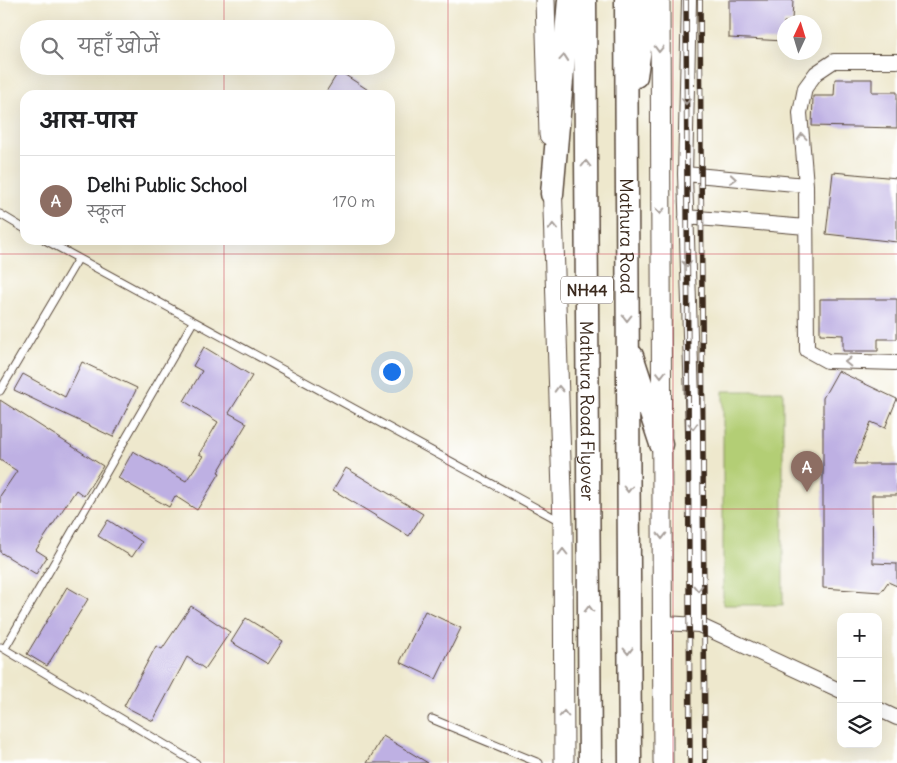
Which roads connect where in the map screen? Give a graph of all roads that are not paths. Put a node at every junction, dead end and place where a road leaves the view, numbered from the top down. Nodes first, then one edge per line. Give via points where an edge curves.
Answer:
1 (545, 0) edge
2 (569, 0) edge
3 (585, 0) edge
4 (626, 0) edge
5 (647, 0) edge
6 (660, 0) edge
7 (689, 0) edge
8 (897, 62) edge
9 (626, 129) junction
10 (685, 174) junction
11 (806, 185) junction
12 (552, 194) junction
13 (0, 214) edge
14 (686, 217) junction
15 (20, 225) edge
16 (806, 226) junction
17 (54, 245) edge
18 (78, 259) junction
19 (193, 322) junction
20 (627, 344) junction
21 (897, 363) edge
22 (0, 391) edge
23 (661, 444) junction
24 (563, 523) junction
25 (663, 623) junction
26 (699, 624) junction
27 (2, 648) edge
28 (837, 689) edge
29 (882, 711) edge
30 (897, 718) edge
31 (432, 719) dead end
32 (196, 763) edge
33 (539, 763) edge
34 (564, 763) edge
35 (590, 763) edge
36 (630, 763) edge
37 (663, 763) edge

1 - 12 main road
12 -> 2 highway
35 -> 3 highway, Mathura Road Flyover / NH44
4 - 9 highway, NH44
5 - 9 highway
6 -> 23 main road
7 -> 10 street
11 -> 8 street via 800,113 805,88 816,74 834,61
9 -> 20 highway, Mathura Road / NH44
10 -> 11 street
10 - 14 street
11 - 16 street
24 -> 12 main road
13 - 15 lane
14 - 16 street
14 -> 26 street
21 -> 16 street via 827,361 807,350
17 - 18 lane
18 - 19 lane
18 - 22 lane
19 - 24 lane
19 - 27 lane
20 - 23 highway
20 -> 36 highway, NH44
23 -> 25 main road
34 -> 24 main road
25 - 26 street
25 - 37 main road
26 - 28 street
27 - 32 lane
29 - 30 street
31 - 33 lane

